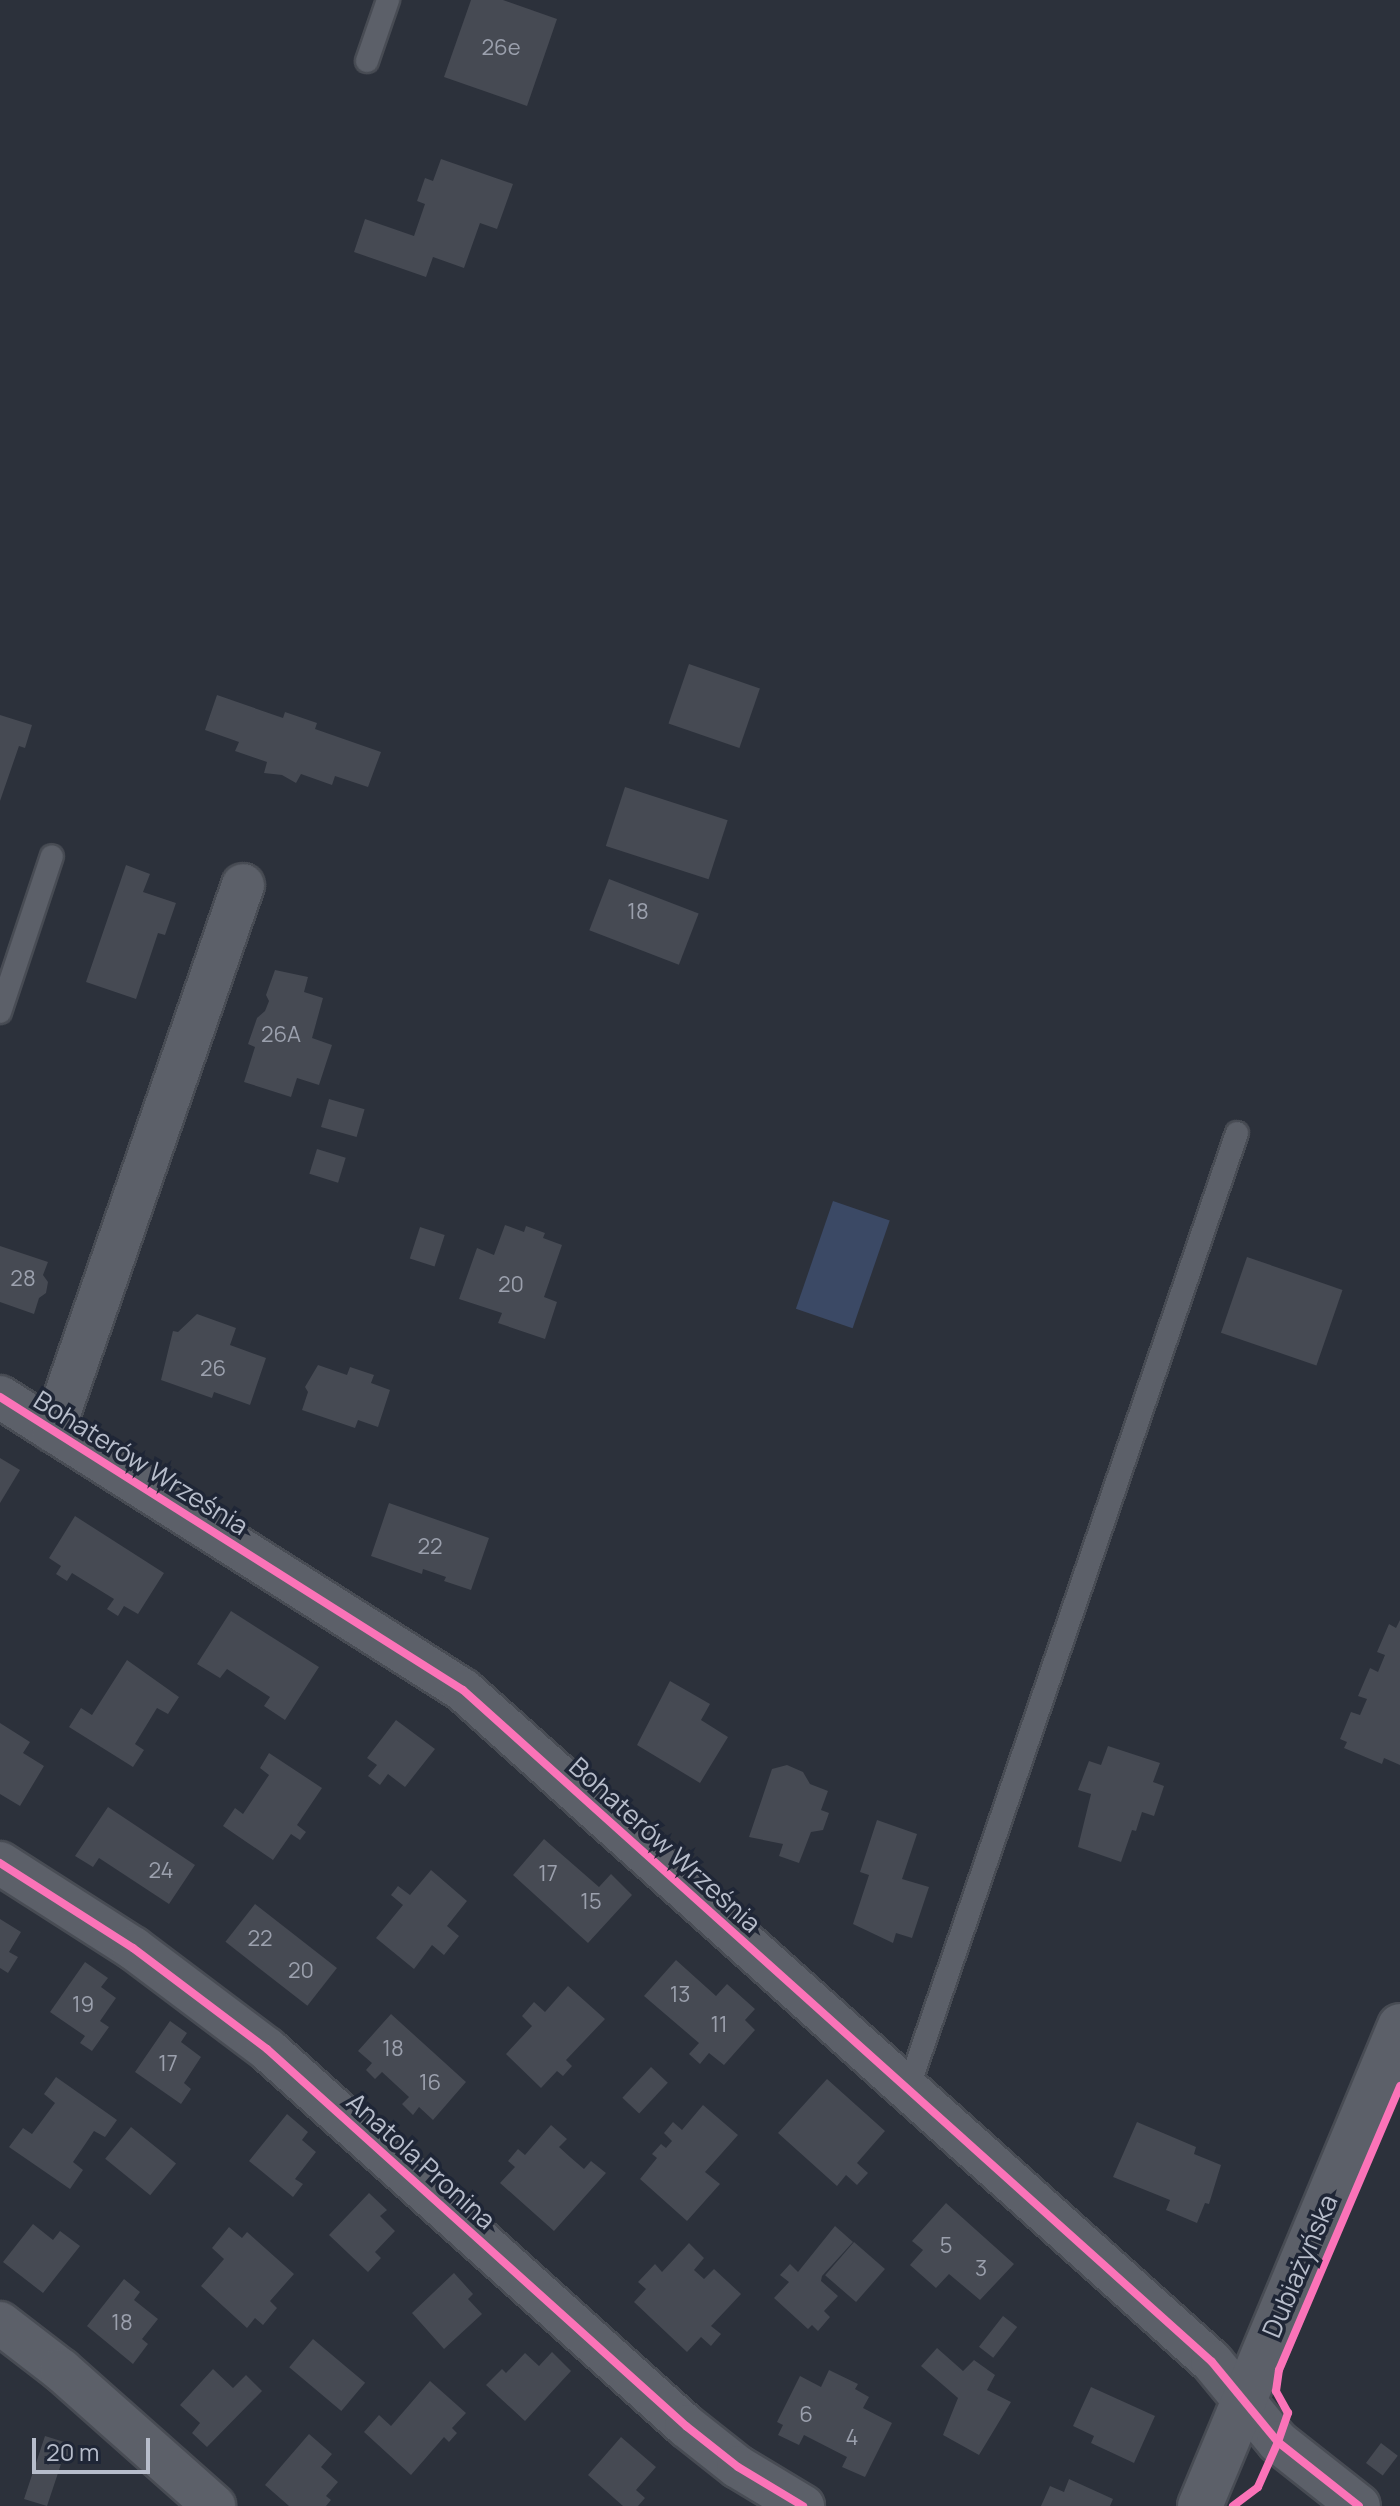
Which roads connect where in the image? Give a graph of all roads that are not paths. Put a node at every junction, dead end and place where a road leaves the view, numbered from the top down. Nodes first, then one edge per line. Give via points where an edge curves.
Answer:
1 (388, 0) edge
2 (367, 61) dead end
3 (52, 856) dead end
4 (243, 885) dead end
5 (0, 1012) edge
6 (1237, 1133) dead end
7 (0, 1397) edge
8 (53, 1431) junction
9 (0, 1863) edge
10 (1400, 2026) edge
11 (908, 2089) junction
12 (0, 2323) edge
13 (1244, 2401) junction
14 (214, 2506) edge
15 (803, 2506) edge
16 (1200, 2506) edge
17 (1359, 2506) edge

1 - 2 lane
3 - 5 lane
4 - 8 street
6 - 11 lane
7 - 8 street, Bohaterów Września
8 - 11 street, Bohaterów Września via 463,1690
9 - 15 street, Anatola Pronina via 133,1948 267,2049 686,2426 738,2467
10 - 13 street, Dubiażyńska
11 - 13 street, Bohaterów Września via 1212,2362
12 - 14 street
13 - 16 street, Dubiażyńska
13 - 17 street, Bohaterów Września via 1278,2442

